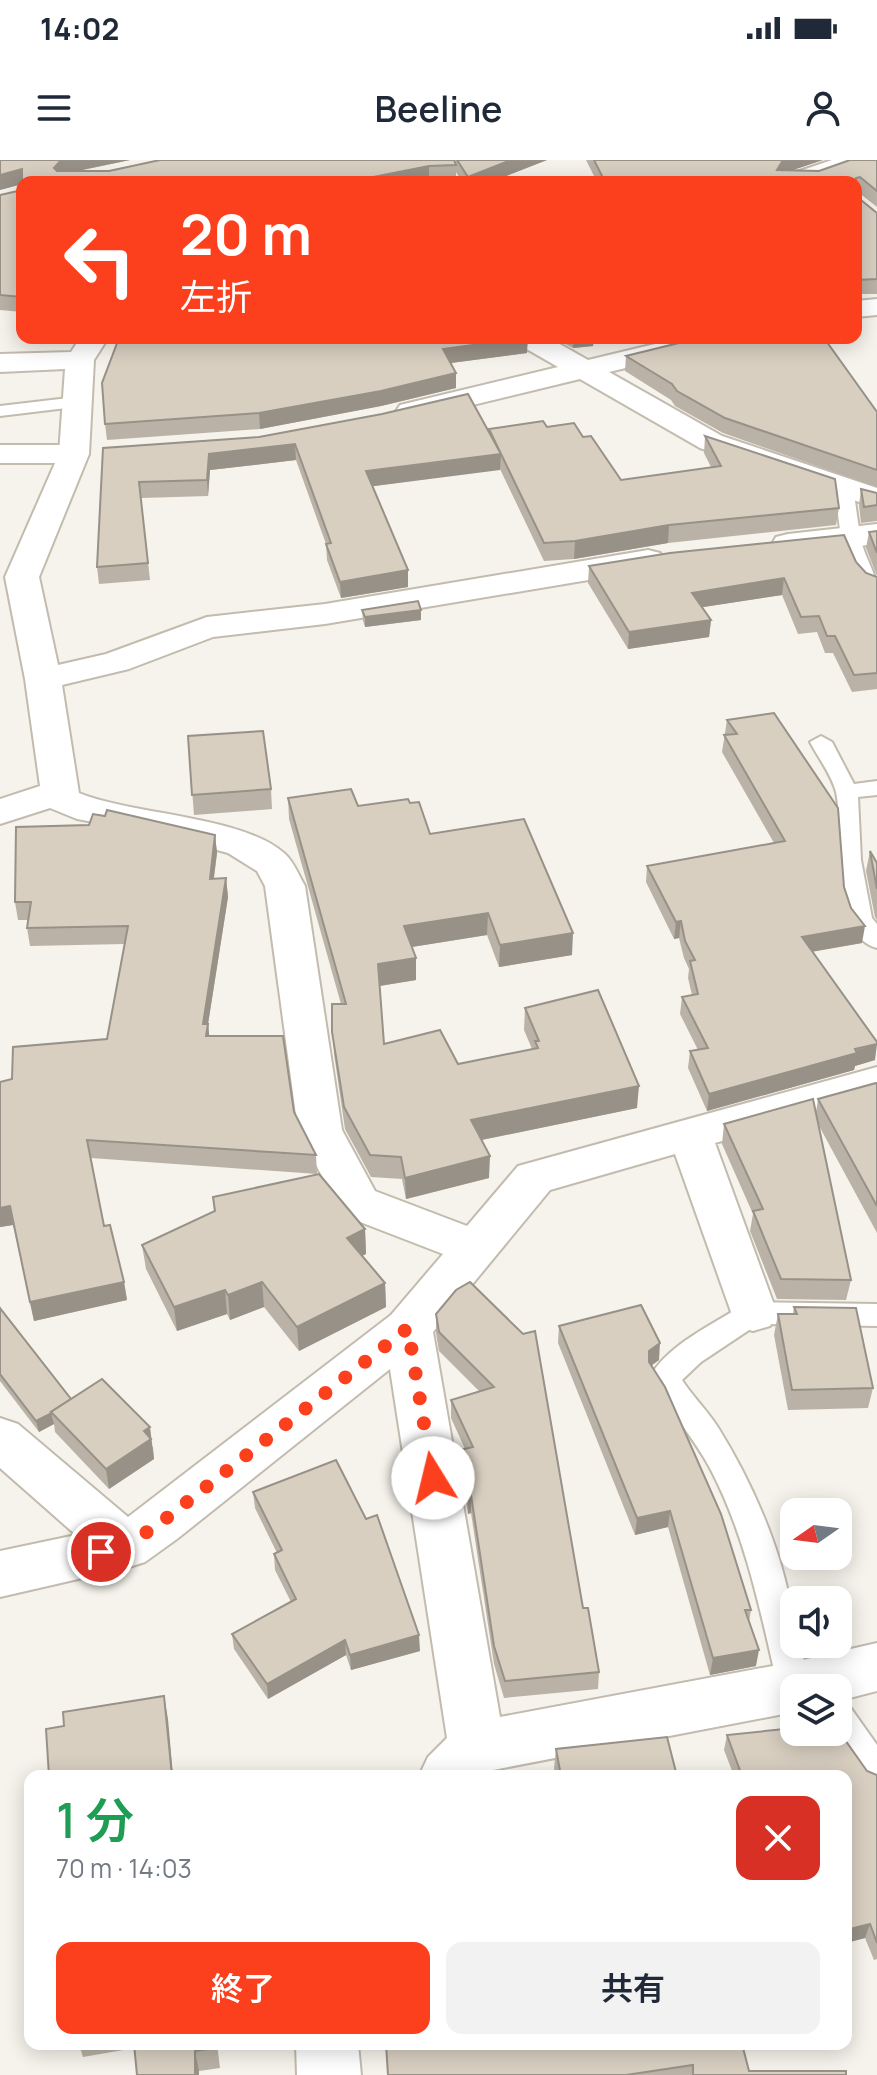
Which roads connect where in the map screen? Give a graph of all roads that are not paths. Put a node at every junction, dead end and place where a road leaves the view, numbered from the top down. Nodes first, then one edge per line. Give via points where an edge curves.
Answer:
1 (856, 160) edge
2 (826, 176) edge
3 (538, 344) edge
4 (691, 344) edge
5 (87, 349) edge
6 (0, 363) edge
7 (581, 370) junction
8 (77, 402) junction
9 (0, 411) edge
10 (382, 418) edge
11 (90, 453) junction
12 (0, 454) edge
13 (844, 487) junction
14 (877, 499) edge
15 (865, 536) edge
16 (761, 547) edge
17 (684, 555) edge
18 (877, 586) edge
19 (43, 679) junction
20 (821, 742) dead end
21 (877, 788) edge
22 (60, 792) junction
23 (847, 792) junction
24 (0, 812) edge
25 (877, 940) edge
26 (877, 1082) edge
27 (690, 1134) junction
28 (476, 1248) junction
29 (753, 1313) junction
30 (877, 1315) edge
31 (408, 1328) junction
32 (0, 1438) edge
33 (126, 1546) junction
34 (0, 1574) edge
35 (877, 1667) edge
36 (808, 1674) edge
37 (852, 1678) edge
38 (780, 1701) edge
39 (852, 1740) edge
40 (462, 1762) edge
41 (877, 1773) edge
42 (327, 2050) edge
43 (329, 2075) edge

1 - 2 street
3 - 7 street
4 - 7 street
5 - 6 street
5 - 8 street
7 - 10 street
7 - 13 street via 711,442
8 - 9 lane
8 - 11 street
11 - 12 street
11 - 19 street via 22,577
13 - 14 street
13 - 15 lane
15 - 16 street
15 - 18 lane via 853,556 865,578
17 - 19 street via 325,614 207,627 117,662
19 - 22 street
20 - 23 lane
21 - 23 lane
22 - 24 street
22 - 28 street via 61,799 90,811 242,845 272,863 285,886 320,1130 358,1203
23 - 25 lane via 860,919
26 - 27 street
27 - 28 street via 534,1178
27 - 29 street
28 - 31 street
29 - 30 lane
29 - 36 lane via 665,1377 707,1436 736,1491
31 - 33 street
31 - 40 street
32 - 33 street
33 - 34 street
35 - 37 street
38 - 40 street
39 - 41 lane
42 - 43 street

